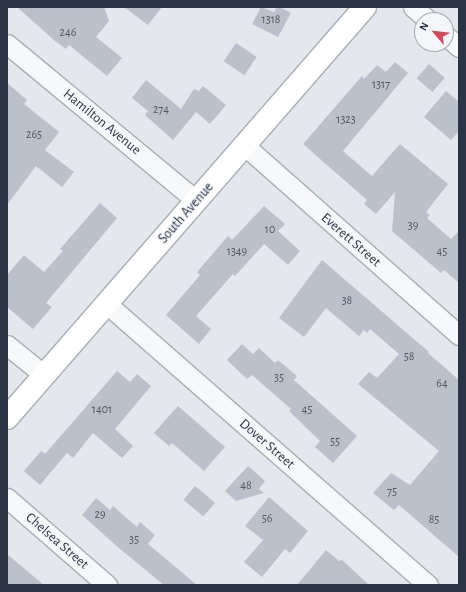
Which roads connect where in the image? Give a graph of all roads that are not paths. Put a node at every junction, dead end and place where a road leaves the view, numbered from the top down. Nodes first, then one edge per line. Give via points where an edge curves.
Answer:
1 (365, 7) edge
2 (7, 44) edge
3 (244, 145) junction
4 (197, 200) junction
5 (107, 304) junction
6 (459, 335) edge
7 (7, 345) edge
8 (44, 375) junction
9 (7, 418) edge
10 (7, 498) edge
11 (108, 585) edge
12 (428, 585) edge

1 - 3 main road, South Avenue
2 - 4 street, Hamilton Avenue
3 - 4 main road, South Avenue
3 - 6 street, Everett Street
4 - 5 main road, South Avenue
5 - 8 main road, South Avenue
5 - 12 street, Dover Street
7 - 8 street
8 - 9 main road, South Avenue
10 - 11 street, Chelsea Street

